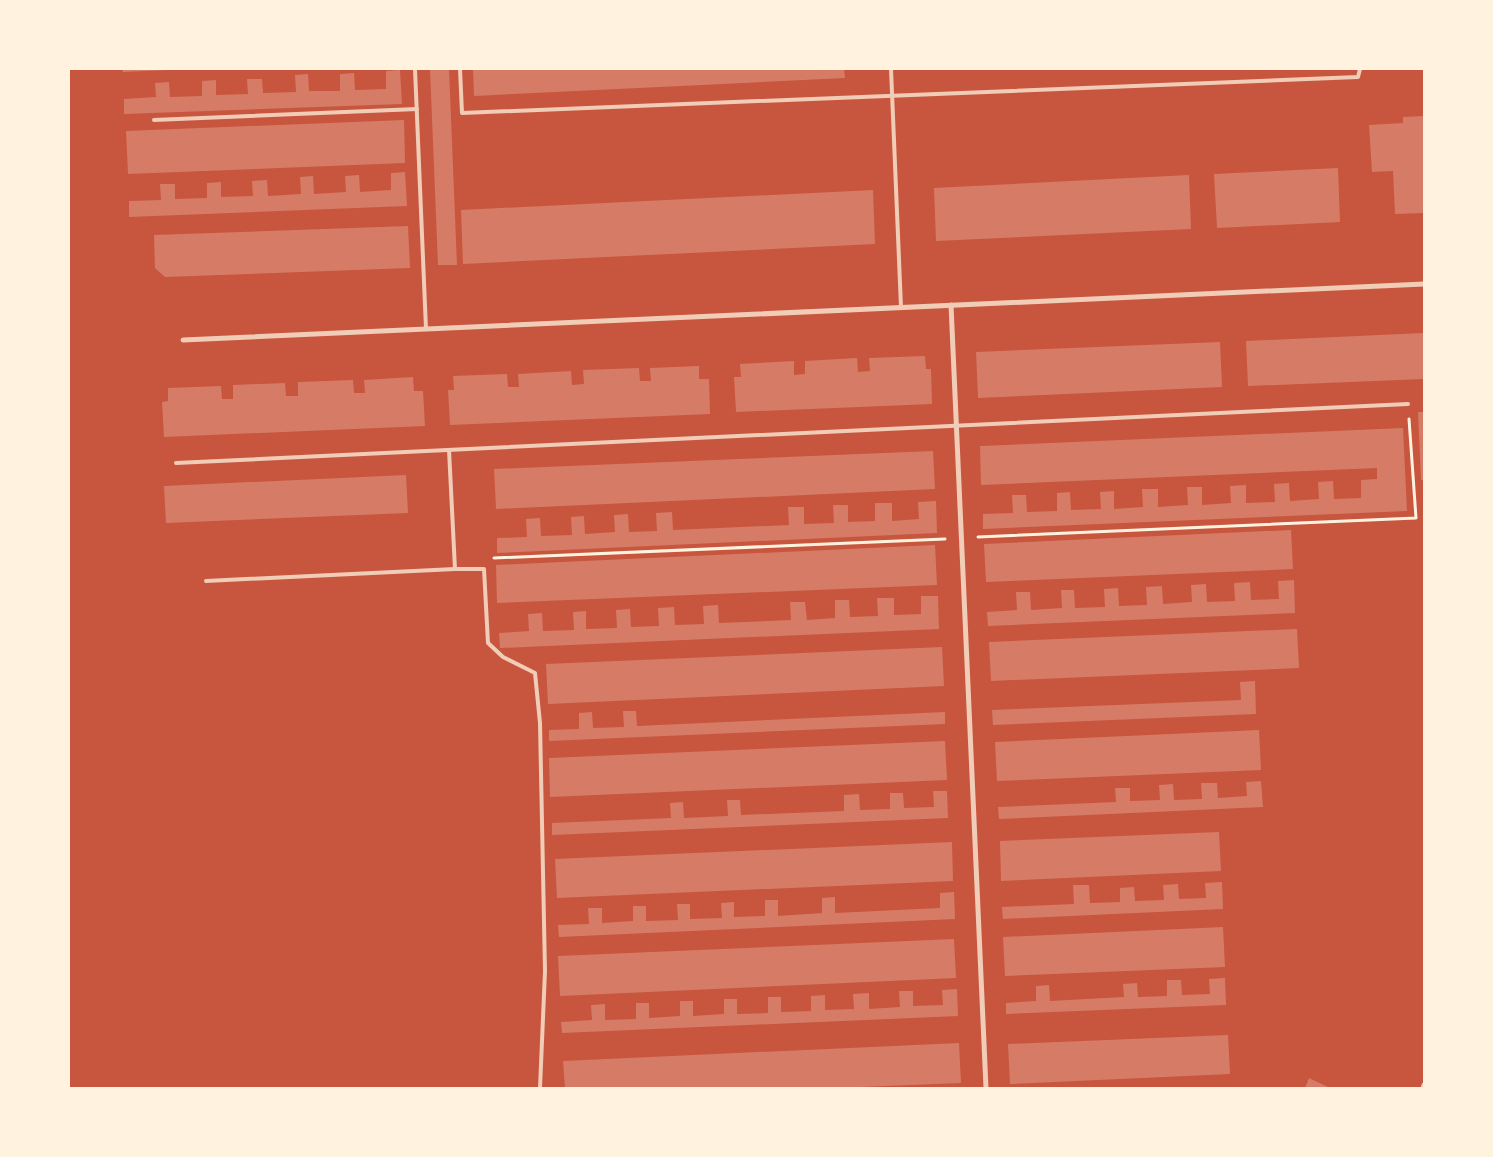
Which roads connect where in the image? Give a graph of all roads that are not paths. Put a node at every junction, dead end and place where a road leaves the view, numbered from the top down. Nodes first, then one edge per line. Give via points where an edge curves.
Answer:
1 (415, 69) edge
2 (460, 69) edge
3 (892, 69) edge
4 (1360, 69) edge
5 (892, 96) junction
6 (417, 109) junction
7 (154, 120) dead end
8 (1424, 284) edge
9 (950, 305) junction
10 (901, 307) junction
11 (426, 329) junction
12 (183, 340) dead end
13 (1408, 404) road end
14 (956, 426) junction
15 (449, 450) junction
16 (176, 464) dead end
17 (455, 569) junction
18 (206, 581) dead end
19 (1424, 1085) edge
20 (540, 1088) edge
21 (986, 1088) edge
22 (1423, 1088) edge

1 - 6 lane
2 - 5 lane via 462,113
3 - 5 lane
4 - 5 lane via 1358,77
5 - 10 lane
6 - 7 lane
6 - 11 lane
8 - 9 street
9 - 10 street
9 - 14 street
10 - 11 street
11 - 12 street
13 - 14 lane
14 - 15 lane
14 - 21 street
15 - 16 lane
15 - 17 lane
17 - 18 lane
17 - 20 lane via 484,569 488,644 503,657 535,673 540,723 545,971
19 - 22 street

